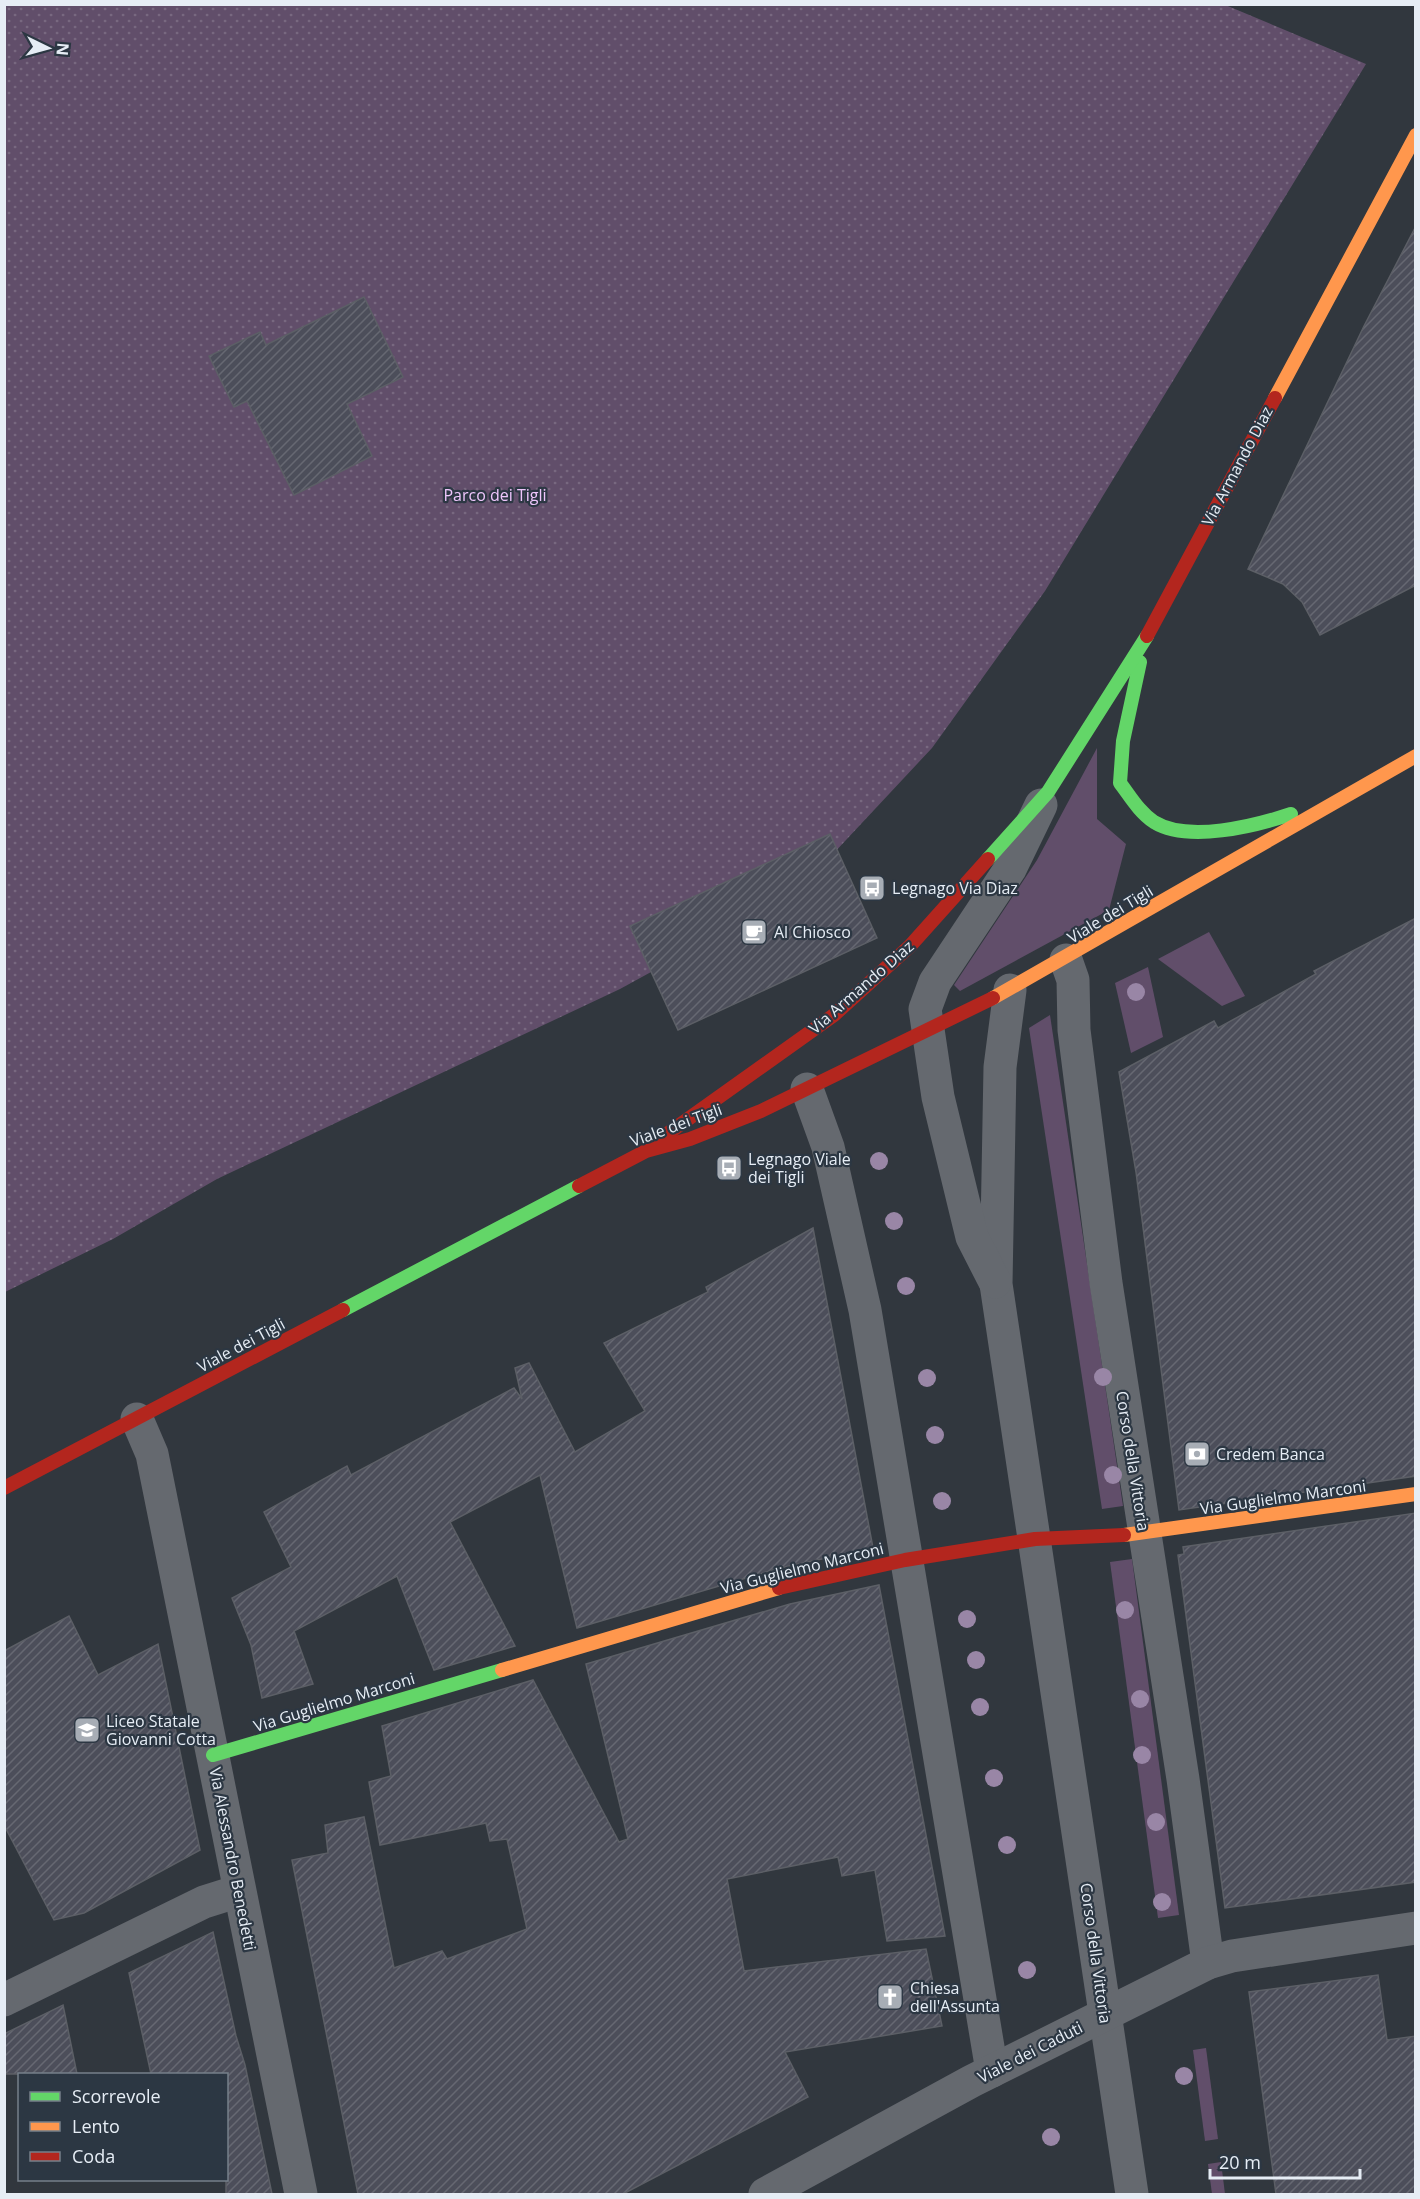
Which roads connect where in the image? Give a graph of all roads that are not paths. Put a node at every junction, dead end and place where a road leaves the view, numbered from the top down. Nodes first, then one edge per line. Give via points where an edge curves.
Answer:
1 (1416, 135) edge
2 (1144, 642) junction
3 (1416, 756) edge
4 (1356, 790) junction
5 (1048, 792) junction
6 (1066, 960) junction
7 (1010, 990) junction
8 (928, 1029) junction
9 (807, 1089) junction
10 (646, 1151) junction
11 (996, 1284) junction
12 (137, 1419) junction
13 (4, 1488) edge
14 (1416, 1494) edge
15 (1144, 1534) junction
16 (1035, 1539) junction
17 (906, 1560) junction
18 (213, 1755) junction
19 (239, 1891) junction
20 (1416, 1928) edge
21 (1208, 1963) junction
22 (4, 2001) edge
23 (1105, 2014) junction
24 (992, 2072) junction
25 (301, 2194) edge
26 (765, 2194) edge
27 (1132, 2194) edge

1 - 2 street, Via Armando Diaz
2 - 4 street, Viale dei Tigli via 1123,741 1120,783 1149,818 1175,828 1222,829 1267,822
2 - 5 street, Via Armando Diaz
3 - 4 street, Viale dei Tigli
4 - 6 street, Viale dei Tigli
5 - 8 street, Via Armando Diaz via 1010,869 935,982 925,1009
5 - 10 street, Via Armando Diaz via 910,946 834,1015 686,1118
6 - 7 street, Viale dei Tigli
6 - 15 street, Corso della Vittoria via 1073,980 1074,1030 1103,1260
7 - 8 street, Viale dei Tigli
7 - 11 street, Corso della Vittoria via 1000,1067
8 - 9 street, Viale dei Tigli
8 - 11 street, Corso della Vittoria via 938,1097 972,1237
9 - 10 street, Viale dei Tigli via 690,1139
9 - 17 street via 828,1147 865,1310
10 - 12 street, Viale dei Tigli
11 - 16 street, Corso della Vittoria
12 - 13 street, Viale dei Tigli
12 - 18 street, Via Alessandro Benedetti via 152,1454
14 - 15 street, Via Guglielmo Marconi
15 - 16 street, Via Guglielmo Marconi
15 - 21 street, Corso della Vittoria
16 - 17 street, Via Guglielmo Marconi
16 - 23 street, Corso della Vittoria
17 - 18 street, Via Guglielmo Marconi via 785,1586
17 - 24 street
18 - 19 street, Via Alessandro Benedetti
19 - 22 street via 204,1902
19 - 25 street, Via Alessandro Benedetti
20 - 21 street, Viale dei Caduti
21 - 23 street, Viale dei Caduti
23 - 24 street, Viale dei Caduti
23 - 27 street, Corso della Vittoria
24 - 26 street, Viale dei Caduti

